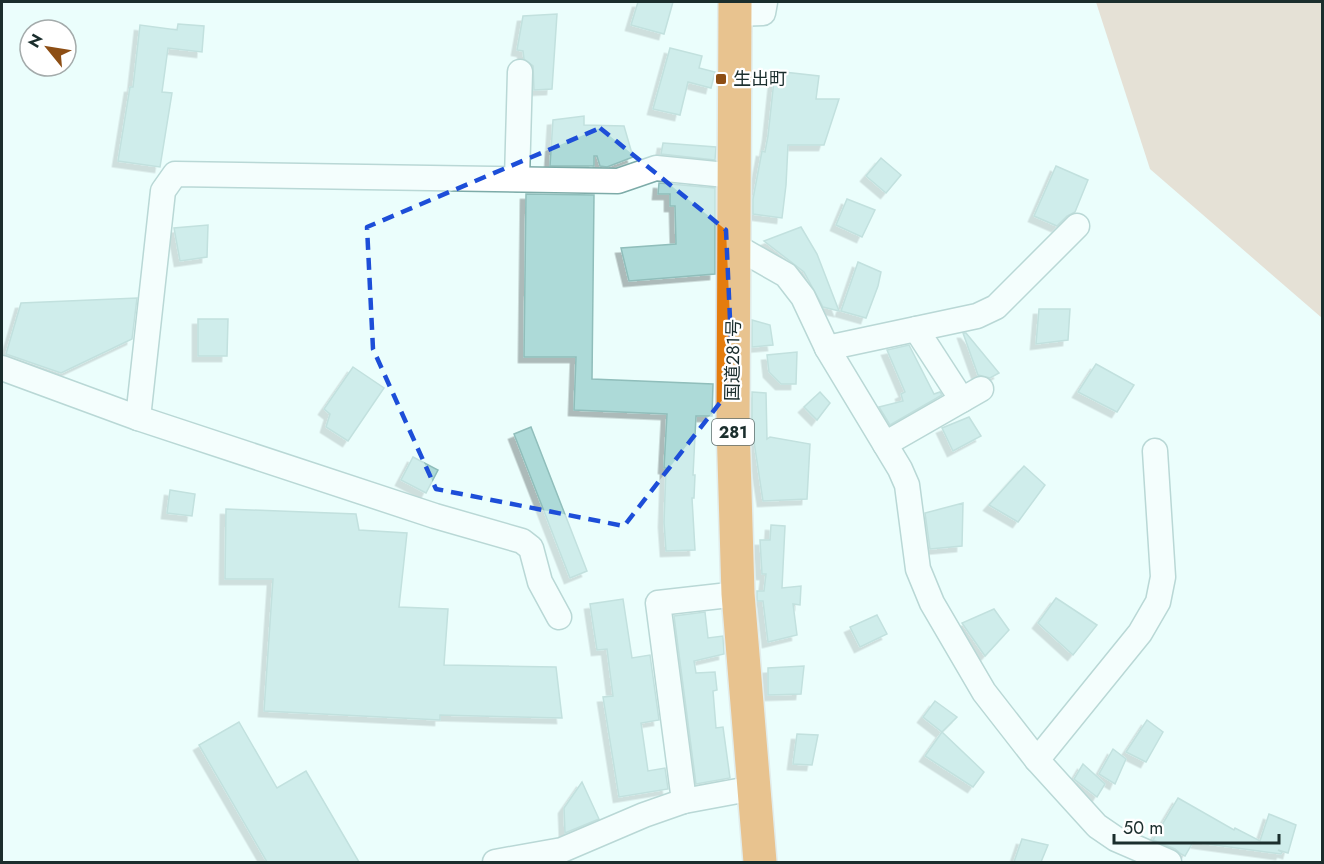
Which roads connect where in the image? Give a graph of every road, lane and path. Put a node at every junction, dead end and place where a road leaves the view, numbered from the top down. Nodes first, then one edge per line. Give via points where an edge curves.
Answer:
1 (765, 2) edge
2 (735, 8) edge
3 (520, 72) dead end
4 (736, 176) junction
5 (517, 179) junction
6 (1077, 226) dead end
7 (735, 246) junction
8 (916, 329) junction
9 (827, 348) junction
10 (2, 368) edge
11 (138, 418) junction
12 (885, 444) junction
13 (1155, 451) dead end
14 (738, 594) junction
15 (559, 617) dead end
16 (1037, 760) junction
17 (754, 788) junction
18 (684, 801) junction
19 (495, 862) edge
20 (760, 862) edge
21 (1169, 862) edge

1 - 2 street via 763,13
2 - 4 highway, 国道281号 / 281
3 - 5 street
4 - 5 street via 656,168 624,180
4 - 7 highway, 国道281号 / 281
5 - 11 street via 175,174 164,191
6 - 8 street via 996,307 977,316
7 - 9 street via 786,275 803,297
7 - 14 highway, 国道281号 / 281 via 733,424
8 - 9 street
8 - 12 street via 972,395
9 - 12 street
10 - 11 street
11 - 15 street via 522,541 531,548 540,582
12 - 16 street via 907,485 918,569 932,603 984,692
13 - 16 street via 1163,577 1158,602 1140,633
14 - 17 highway, 国道281号 / 281
14 - 18 street via 658,603
16 - 21 street via 1097,826 1116,839
17 - 18 street
17 - 20 highway, 国道281号 / 281
18 - 19 street via 562,850

